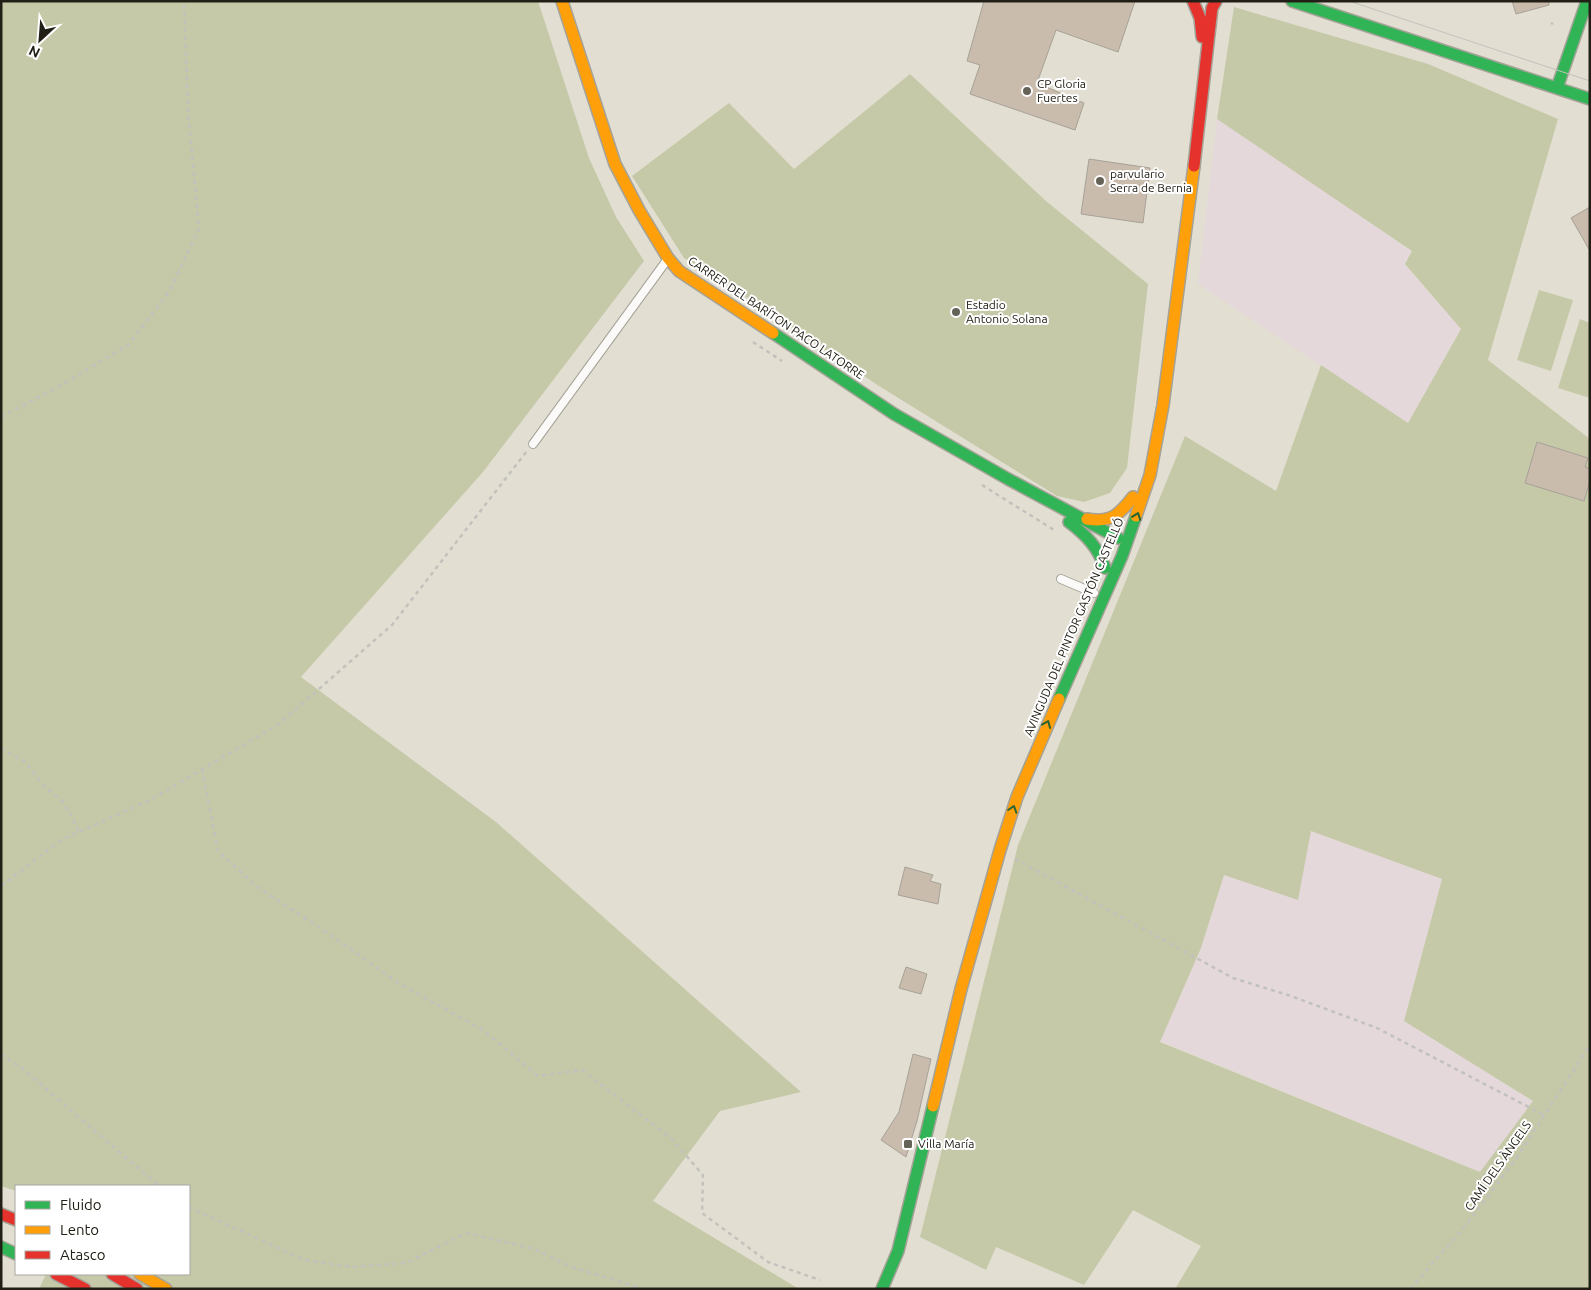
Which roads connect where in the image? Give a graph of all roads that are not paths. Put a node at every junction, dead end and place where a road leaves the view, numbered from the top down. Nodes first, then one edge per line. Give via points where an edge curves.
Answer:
1 (562, 1) edge
2 (1193, 1) edge
3 (1216, 1) edge
4 (1292, 1) edge
5 (1587, 1) edge
6 (1556, 88) junction
7 (1590, 100) edge
8 (668, 258) junction
9 (533, 444) road end
10 (1008, 479) junction
11 (1133, 497) junction
12 (1080, 518) junction
13 (1118, 538) junction
14 (1108, 573) junction
15 (1061, 578) dead end
16 (1094, 593) junction
17 (1078, 627) dead end
18 (1043, 707) dead end
19 (961, 990) junction
20 (1, 1214) edge
21 (15, 1220) edge
22 (1, 1247) edge
23 (898, 1251) junction
24 (15, 1254) edge
25 (58, 1275) edge
26 (114, 1275) edge
27 (142, 1275) edge
28 (896, 1285) edge
29 (85, 1289) edge
30 (137, 1289) edge
31 (166, 1289) edge
32 (882, 1289) edge

1 - 8 main road, CARRER DEL BARÍTON PACO LATORRE via 615,164
2 - 11 main road, AVINGUDA DEL PINTOR GASTÓN CASTELLÓ via 1202,27 1201,40 1159,369 1144,458
14 -> 3 main road, AVINGUDA DEL PINTOR GASTÓN CASTELLÓ via 1122,556 1150,475 1163,405 1212,8
4 - 6 main road
5 - 6 main road
6 - 7 main road
8 - 9 lane
8 - 10 main road, CARRER DEL BARÍTON PACO LATORRE via 687,277 894,414
10 - 12 main road, CARRER DEL BARÍTON PACO LATORRE
10 - 14 main road, CARRER DEL BARÍTON PACO LATORRE via 1088,535
11 - 12 main road, AVINGUDA DEL PINTOR GASTÓN CASTELLÓ via 1122,513 1109,520
11 - 13 main road, AVINGUDA DEL PINTOR GASTÓN CASTELLÓ
12 - 13 main road, CARRER DEL BARÍTON PACO LATORRE
13 - 14 main road, AVINGUDA DEL PINTOR GASTÓN CASTELLÓ via 1121,543
14 - 16 main road, AVINGUDA DEL PINTOR GASTÓN CASTELLÓ
19 -> 14 main road, AVINGUDA DEL PINTOR GASTÓN CASTELLÓ via 1017,796
15 - 16 lane
16 - 17 main road, AVINGUDA DEL PINTOR GASTÓN CASTELLÓ
18 - 19 main road, AVINGUDA DEL PINTOR GASTÓN CASTELLÓ via 1006,796 983,881
19 - 23 main road, AVINGUDA DEL PINTOR GASTÓN CASTELLÓ
20 - 21 main road
22 - 24 main road
23 - 28 main road, AVINGUDA DEL PINTOR GASTÓN CASTELLÓ
23 - 32 main road, AVINGUDA DEL PINTOR GASTÓN CASTELLÓ
25 - 29 main road
26 - 30 main road
27 - 31 main road

